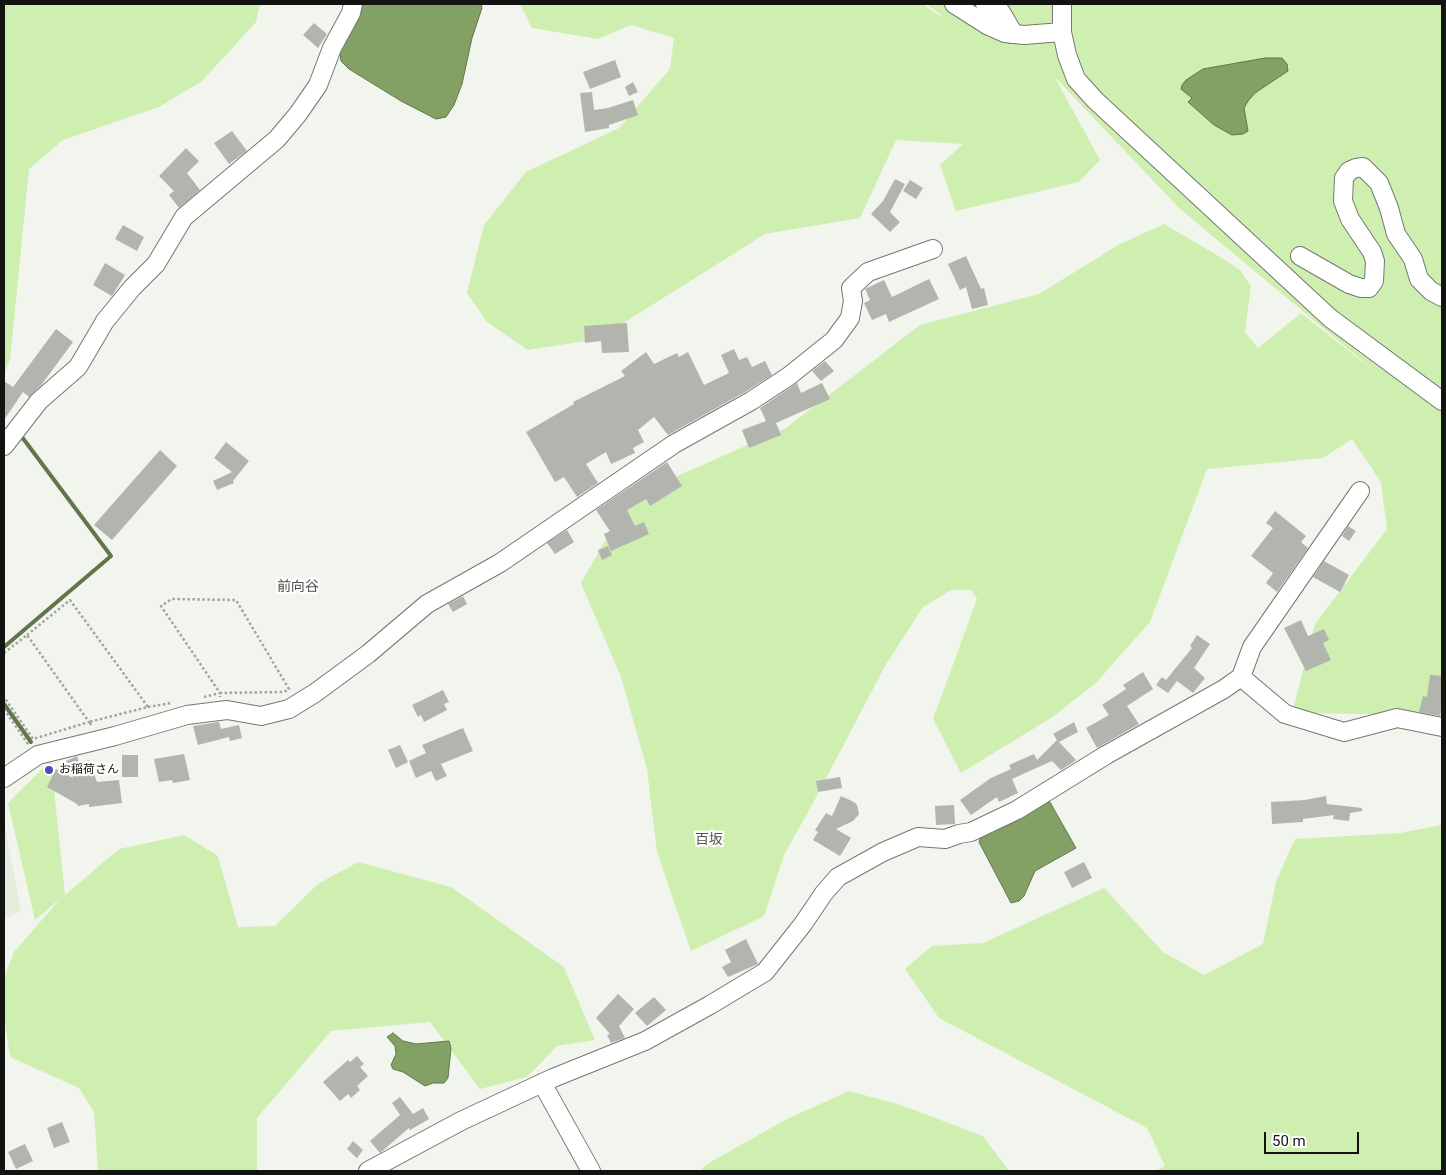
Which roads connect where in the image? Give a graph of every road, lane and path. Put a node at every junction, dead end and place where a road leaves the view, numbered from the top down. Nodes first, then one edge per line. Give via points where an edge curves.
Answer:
1 (353, 4) edge
2 (954, 4) edge
3 (985, 4) edge
4 (1062, 4) edge
5 (1062, 32) junction
6 (1011, 34) junction
7 (933, 249) dead end
8 (1300, 256) dead end
9 (1442, 297) edge
10 (1442, 401) edge
11 (4, 446) edge
12 (1360, 491) dead end
13 (27, 635) junction
14 (4, 654) edge
15 (1241, 677) junction
16 (220, 693) junction
17 (4, 697) edge
18 (202, 697) dead end
19 (175, 702) dead end
20 (148, 707) junction
21 (4, 709) edge
22 (89, 722) junction
23 (1442, 728) edge
24 (31, 748) dead end
25 (4, 778) edge
26 (542, 1084) junction
27 (368, 1171) edge
28 (591, 1171) edge

1 - 11 street via 318,85 298,114 277,139 184,217 156,264 105,321 78,367 39,401
2 - 6 street via 987,25
3 - 6 street via 1001,12
4 - 5 street
5 - 6 street
5 - 10 street via 1076,79 1095,100 1330,318
7 - 25 street via 868,272 851,288 850,318 834,340 789,376 674,444 500,563 427,604 316,693 289,708 261,716 227,710 186,715 38,755
8 - 9 street via 1349,284 1368,288 1374,281 1372,252 1350,219 1343,201 1344,178 1349,171 1363,167 1378,183 1396,234 1413,259 1419,279
12 - 15 street via 1252,648
13 - 14 path
13 - 20 path via 70,600
13 - 22 path
15 - 23 street via 1285,714 1344,732 1397,718
15 - 26 street via 1017,810 971,832 945,839 918,837 838,877 764,972 645,1041
16 - 16 path via 160,606 172,599 236,600 288,689 284,692
16 - 18 path
17 - 22 path via 33,739
19 - 20 path
20 - 22 path
21 - 24 path
26 - 27 street via 461,1121
26 - 28 street

